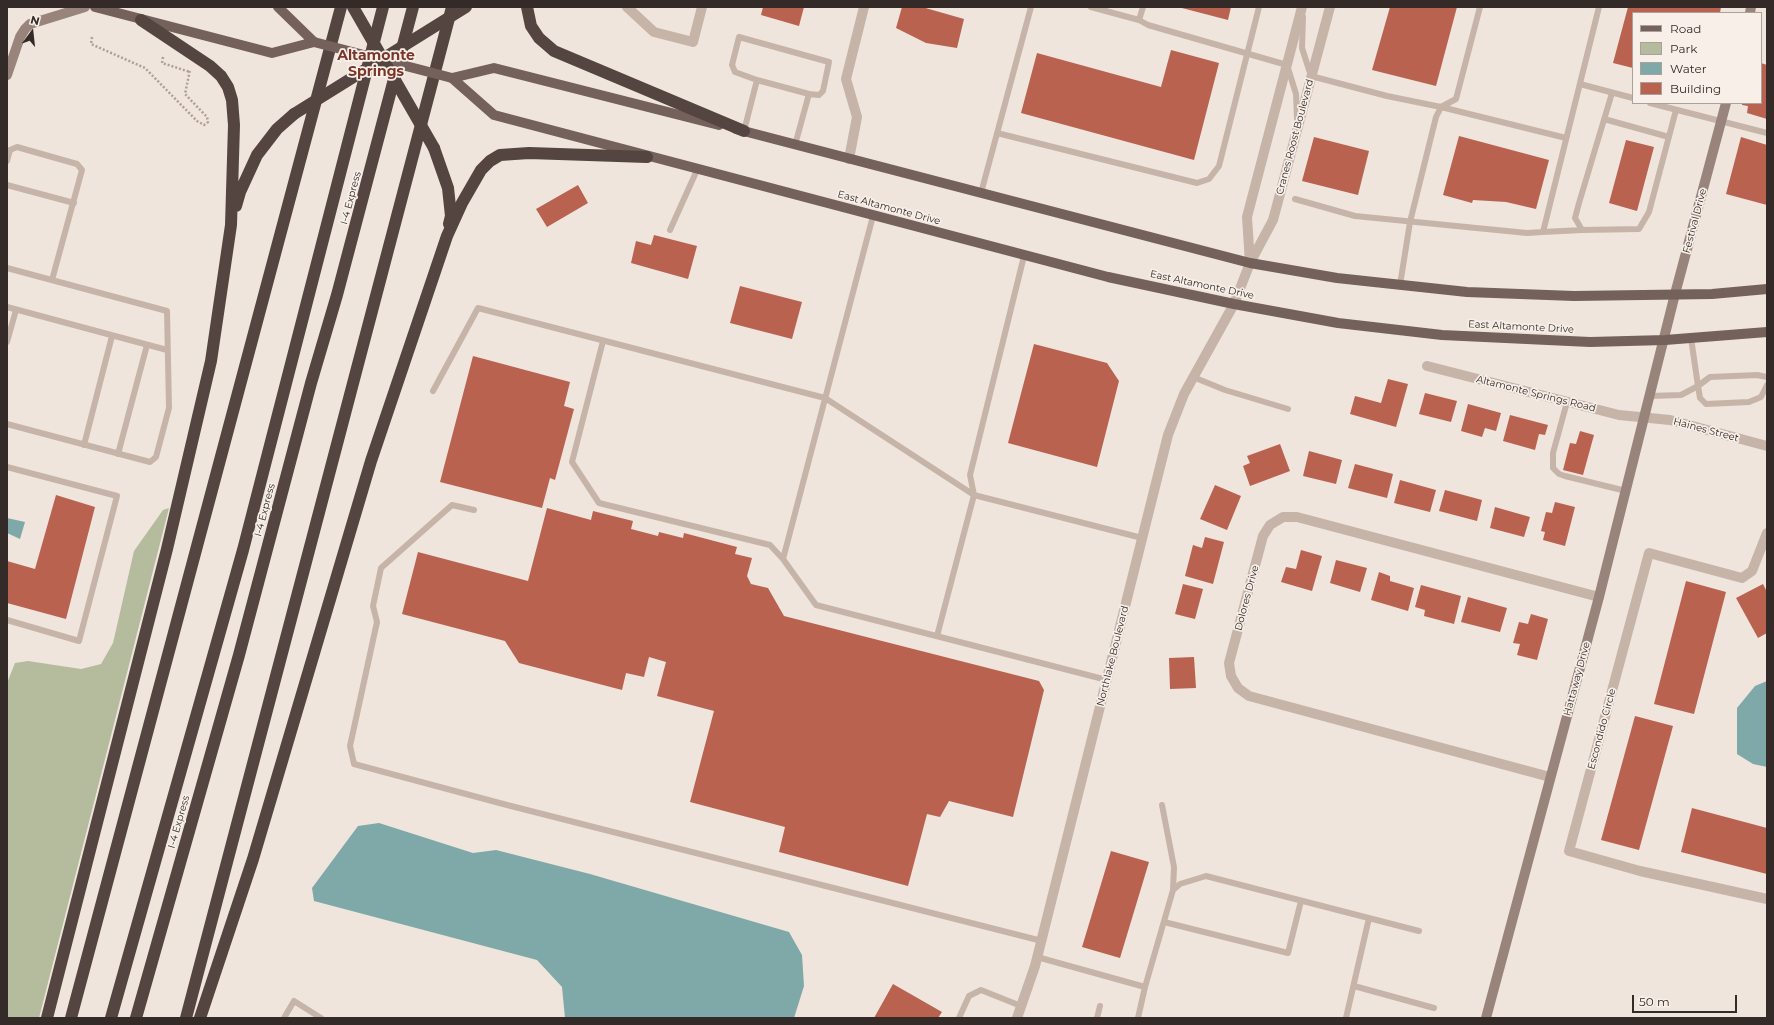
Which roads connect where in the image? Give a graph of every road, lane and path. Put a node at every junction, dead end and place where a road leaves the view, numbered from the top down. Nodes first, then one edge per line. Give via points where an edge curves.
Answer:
1 (86, 7) edge
2 (95, 7) edge
3 (278, 7) edge
4 (341, 7) edge
5 (353, 7) edge
6 (383, 7) edge
7 (413, 7) edge
8 (452, 7) edge
9 (466, 7) edge
10 (527, 7) edge
11 (627, 7) edge
12 (702, 7) edge
13 (864, 7) edge
14 (1031, 7) edge
15 (1091, 7) edge
16 (1143, 7) edge
17 (1259, 7) edge
18 (1302, 7) edge
19 (1330, 7) edge
20 (1480, 7) edge
21 (1599, 7) edge
22 (141, 20) junction
23 (1139, 20) junction
24 (92, 37) dead end
25 (314, 42) junction
26 (1247, 54) junction
27 (163, 57) dead end
28 (384, 59) junction
29 (1287, 65) junction
30 (7, 75) edge
31 (1311, 76) junction
32 (452, 78) junction
33 (757, 80) junction
34 (1580, 84) junction
35 (1612, 93) junction
36 (808, 94) junction
37 (1632, 98) edge
38 (1654, 104) edge
39 (1726, 104) edge
40 (1442, 107) junction
41 (1676, 110) junction
42 (1604, 119) junction
43 (1721, 122) junction
44 (1297, 127) junction
45 (744, 131) junction
46 (997, 133) junction
47 (1767, 133) edge
48 (1669, 137) junction
49 (1566, 138) junction
50 (795, 145) junction
51 (647, 156) junction
52 (849, 159) junction
53 (7, 161) edge
54 (697, 170) junction
55 (7, 185) edge
56 (981, 193) junction
57 (1295, 199) dead end
58 (74, 203) junction
59 (873, 216) junction
60 (1410, 222) junction
61 (231, 225) junction
62 (670, 230) dead end
63 (1582, 230) junction
64 (1543, 232) junction
65 (447, 236) junction
66 (1024, 256) junction
67 (1250, 263) junction
68 (7, 268) edge
69 (52, 280) junction
70 (1400, 285) junction
71 (1767, 289) edge
72 (1675, 294) junction
73 (1234, 304) junction
74 (7, 307) edge
75 (16, 310) junction
76 (1767, 332) edge
77 (112, 336) junction
78 (1691, 338) junction
79 (604, 340) junction
80 (1665, 340) junction
81 (7, 342) edge
82 (147, 345) junction
83 (168, 350) junction
84 (1427, 366) dead end
85 (1193, 377) junction
86 (1767, 377) edge
87 (1767, 385) edge
88 (1698, 386) junction
89 (433, 391) dead end
90 (1650, 396) junction
91 (825, 398) junction
92 (1567, 402) junction
93 (1288, 409) dead end
94 (1645, 417) junction
95 (7, 424) edge
96 (84, 445) junction
97 (1767, 446) edge
98 (118, 454) junction
99 (7, 467) edge
100 (1626, 491) junction
101 (974, 495) junction
102 (474, 510) dead end
103 (1767, 533) edge
104 (1142, 538) junction
105 (783, 559) junction
106 (1599, 597) junction
107 (7, 620) edge
108 (937, 636) junction
109 (1107, 680) junction
110 (1550, 777) junction
111 (1162, 805) dead end
112 (1173, 890) junction
113 (1767, 899) edge
114 (1301, 900) junction
115 (1369, 918) junction
116 (1164, 922) junction
117 (1419, 931) dead end
118 (1042, 941) junction
119 (1038, 957) junction
120 (1354, 986) junction
121 (1145, 987) junction
122 (1021, 1006) junction
123 (1100, 1006) dead end
124 (1434, 1008) dead end
125 (47, 1018) edge
126 (71, 1018) edge
127 (111, 1018) edge
128 (136, 1018) edge
129 (186, 1018) edge
130 (200, 1018) edge
131 (284, 1018) edge
132 (321, 1018) edge
133 (958, 1018) edge
134 (1017, 1018) edge
135 (1097, 1018) edge
136 (1138, 1018) edge
137 (1346, 1018) edge
138 (1486, 1018) edge

1 - 30 street via 30,24 20,37
2 - 22 main road
3 - 25 main road
4 - 126 highway
5 - 28 highway, bridge
6 - 127 highway, I-4 Express via 243,550
7 - 128 highway, I-4 Express via 338,295 311,383 239,655
8 - 129 highway
9 - 28 highway, bridge
10 - 45 highway via 531,26 554,52
11 - 12 street via 654,32 693,42
13 - 52 street via 846,79 857,117
14 - 46 lane
15 - 23 lane
16 - 23 lane
17 - 26 lane
18 - 29 street, Cranes Roost Boulevard
18 - 31 lane via 1302,48
19 - 31 street, Cranes Roost Boulevard
20 - 40 lane via 1456,99
21 - 34 lane
22 - 25 main road via 272,53
22 - 61 highway via 210,66 228,87 234,125
23 - 26 lane via 1148,25
24 - 27 path via 91,44 145,68 204,125 208,122 207,116 185,94 190,71 162,63
25 - 28 main road, bridge
26 - 29 lane
26 - 46 lane via 1219,166 1209,179 1197,183
28 - 32 main road, bridge
28 - 61 highway, bridge via 294,114 277,129 257,155 240,192
28 - 65 highway, bridge via 434,148 448,188 450,216
29 - 44 lane via 1296,94
29 - 67 street, Cranes Roost Boulevard via 1247,217
31 - 40 lane
31 - 44 street, Cranes Roost Boulevard
32 - 45 main road via 494,68
32 - 51 main road, East Altamonte Drive via 494,115
33 - 36 lane
33 - 36 lane via 736,72 732,66 739,37 829,62 823,91 819,94
33 - 45 lane
34 - 35 lane
34 - 49 lane
35 - 37 lane
35 - 42 lane
36 - 50 lane
38 - 41 lane
39 - 43 street, Festival Drive
40 - 49 lane
40 - 60 lane via 1435,121
41 - 43 lane
41 - 48 lane
42 - 48 lane
42 - 63 lane via 1577,211 1576,218
43 - 47 lane
43 - 72 street, Festival Drive
44 - 67 street, Cranes Roost Boulevard via 1273,220
45 - 50 main road
46 - 56 lane
48 - 63 lane via 1649,212 1639,229
49 - 64 lane
50 - 52 main road
51 - 54 main road, East Altamonte Drive
51 - 65 highway via 529,153 500,155 481,170
52 - 56 main road
53 - 58 lane via 10,150 17,147 77,164 82,170
54 - 59 main road, East Altamonte Drive
54 - 62 lane
55 - 58 lane
56 - 67 main road
57 - 60 lane via 1355,216
58 - 69 lane
59 - 66 main road, East Altamonte Drive
59 - 91 lane
60 - 64 lane via 1527,233
60 - 70 lane
61 - 125 highway via 211,361 167,549
63 - 64 lane
65 - 130 highway via 371,461 252,860
66 - 73 main road, East Altamonte Drive
66 - 101 lane via 970,475
67 - 70 main road via 1337,278
67 - 73 street, Cranes Roost Boulevard
68 - 69 lane
69 - 83 lane via 166,310
70 - 72 main road via 1467,292 1559,296
71 - 72 main road
72 - 80 street, Festival Drive
73 - 80 main road, East Altamonte Drive via 1338,323 1442,336 1590,342
73 - 85 street, Northlake Boulevard
74 - 75 lane
75 - 77 lane
75 - 81 lane
76 - 78 main road, East Altamonte Drive
77 - 82 lane
77 - 96 lane
78 - 80 main road, East Altamonte Drive
78 - 88 lane
79 - 89 lane via 478,308
79 - 91 lane
79 - 105 lane via 572,462 599,503 770,545
80 - 90 street, Hattaway Drive
82 - 83 lane
82 - 98 lane
83 - 98 lane via 169,408 156,457 150,462
84 - 92 street, Altamonte Springs Road
85 - 93 lane via 1225,390
85 - 104 street, Northlake Boulevard via 1168,435
86 - 88 lane via 1710,377
87 - 88 lane via 1761,397 1749,402 1706,404 1700,398
88 - 90 lane via 1681,395
90 - 94 street, Hattaway Drive
91 - 101 lane
91 - 105 lane
92 - 94 street, Altamonte Springs Road via 1622,416
92 - 100 lane via 1551,462 1553,468 1565,476
94 - 97 street, Haines Street via 1670,420
94 - 100 street, Hattaway Drive
95 - 96 lane
96 - 98 lane
99 - 107 lane via 117,496 79,641
100 - 106 street, Hattaway Drive
101 - 104 lane
101 - 108 lane
102 - 118 lane via 452,505 381,568 373,606 377,622 350,746 354,764
103 - 113 street, Escondido Circle via 1752,571 1742,578 1649,553 1569,851 1640,871
104 - 109 street, Northlake Boulevard
105 - 108 lane via 816,605
106 - 110 street, Hattaway Drive
106 - 110 street, Dolores Drive via 1297,517 1283,517 1270,525 1263,536 1229,663 1231,676 1238,688 1249,696
108 - 109 lane
109 - 118 street, Northlake Boulevard
110 - 138 street, Hattaway Drive
111 - 112 lane via 1174,867
112 - 114 lane via 1180,884 1206,876
112 - 116 lane
114 - 115 lane
114 - 116 lane via 1288,953
115 - 117 lane
115 - 120 lane
116 - 121 lane
118 - 119 street, Northlake Boulevard
119 - 121 lane
119 - 122 street, Northlake Boulevard
120 - 124 lane
120 - 137 lane
121 - 136 lane
122 - 133 lane via 981,990 969,996
122 - 134 street, Northlake Boulevard
123 - 135 lane
131 - 132 lane via 294,1001

